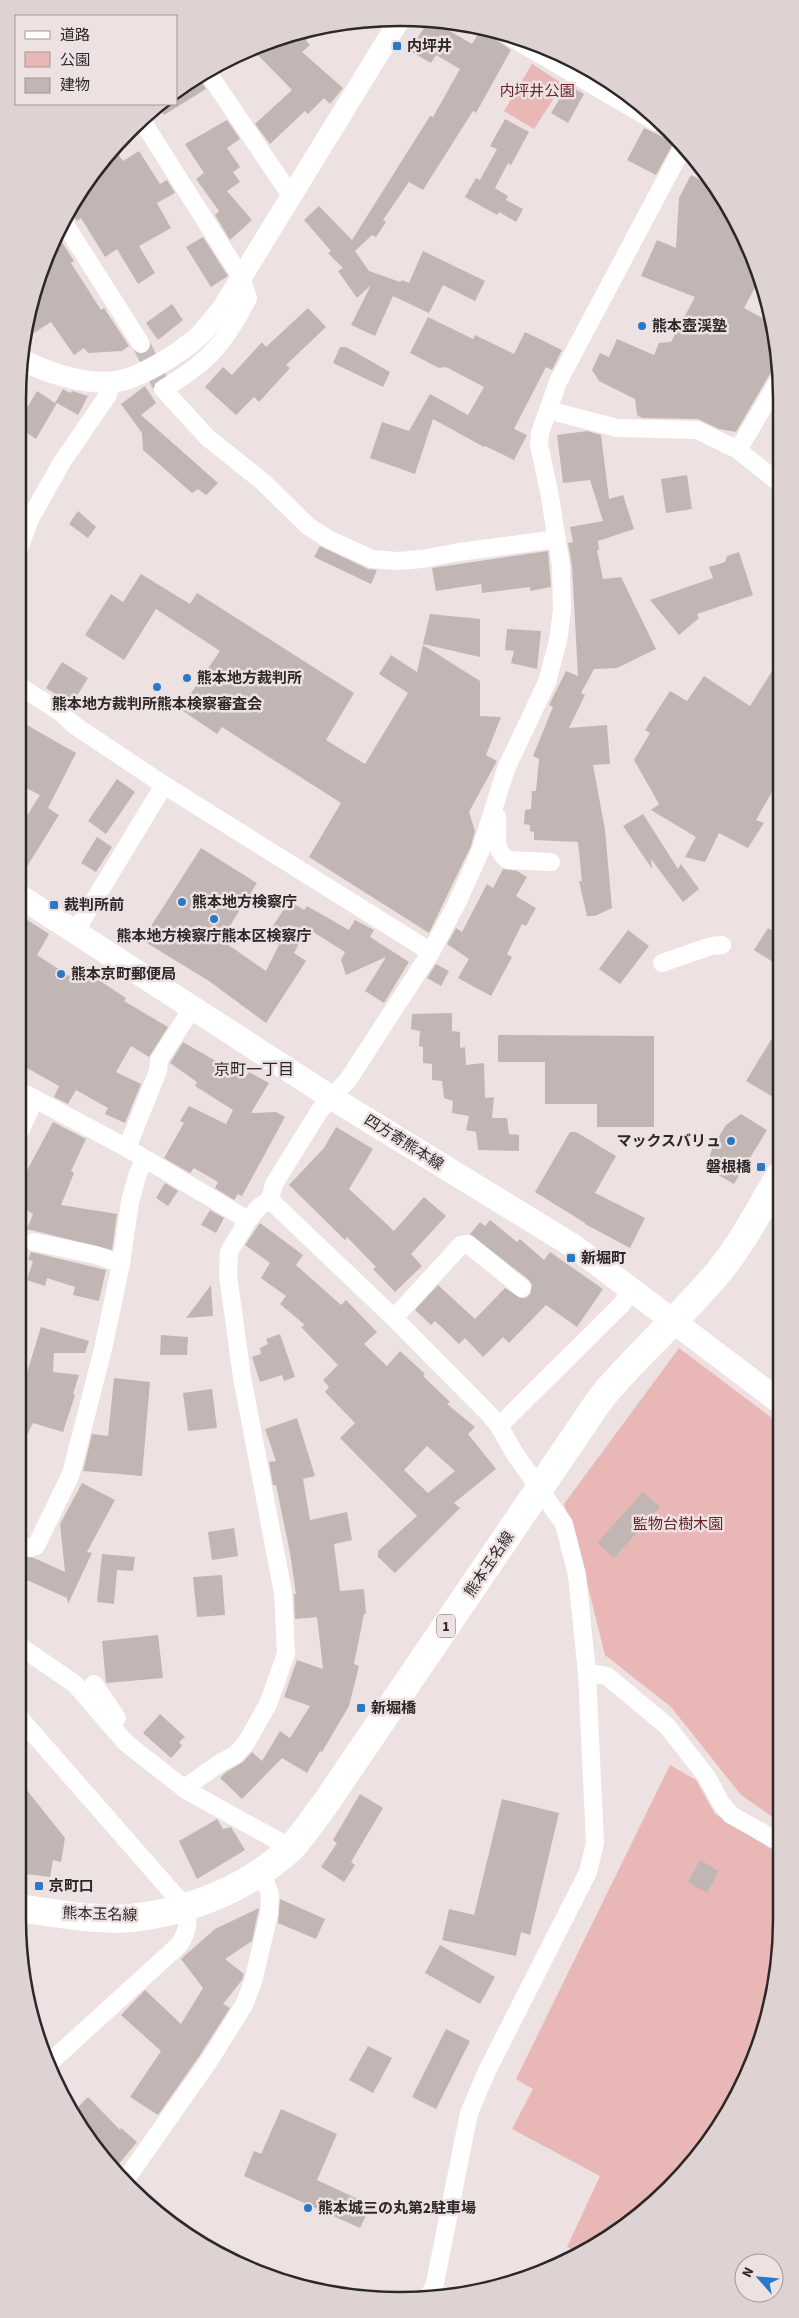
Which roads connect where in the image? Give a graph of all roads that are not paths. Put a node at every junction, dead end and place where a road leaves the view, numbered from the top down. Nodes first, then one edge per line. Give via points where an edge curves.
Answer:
1 (396, 26) edge
2 (540, 54) edge
3 (211, 77) edge
4 (635, 110) edge
5 (146, 126) edge
6 (680, 153) edge
7 (292, 197) junction
8 (68, 229) edge
9 (241, 277) junction
10 (141, 344) tunnel mouth
11 (28, 363) edge
12 (112, 382) junction
13 (773, 391) edge
14 (548, 410) junction
15 (738, 450) junction
16 (773, 478) edge
17 (26, 526) edge
18 (557, 539) junction
19 (26, 690) edge
20 (164, 785) junction
21 (491, 814) junction
22 (551, 862) dead end
23 (26, 900) edge
24 (75, 932) junction
25 (722, 945) dead end
26 (431, 952) junction
27 (662, 963) dead end
28 (193, 1008) junction
29 (26, 1094) edge
30 (332, 1098) junction
31 (35, 1099) junction
32 (26, 1118) edge
33 (128, 1148) junction
34 (145, 1160) junction
35 (773, 1187) edge
36 (270, 1200) junction
37 (248, 1220) junction
38 (34, 1242) dead end
39 (121, 1264) junction
40 (522, 1288) dead end
41 (636, 1293) junction
42 (394, 1318) junction
43 (773, 1397) edge
44 (499, 1426) junction
45 (26, 1547) edge
46 (26, 1650) edge
47 (587, 1673) junction
48 (94, 1684) dead end
49 (26, 1725) edge
50 (134, 1749) junction
51 (186, 1790) junction
52 (773, 1838) edge
53 (290, 1848) junction
54 (261, 1871) junction
55 (186, 1908) junction
56 (26, 1909) edge
57 (54, 2059) edge
58 (129, 2175) edge
59 (432, 2290) edge

1 - 7 street
2 - 4 street
3 - 7 street
5 - 9 street
6 - 14 street via 558,382
7 - 9 street
8 - 10 street
9 - 12 street via 222,310 199,336 142,372
9 - 18 street via 248,298 233,328 208,358 163,389 208,438 262,481 308,526 372,559 397,561
11 - 12 street via 42,371
12 - 17 street via 108,395 62,462
13 - 15 street
14 - 15 street via 617,428 697,430
14 - 18 street via 539,445
15 - 16 street
18 - 21 street via 562,610 558,641 547,682 506,769
19 - 20 street
20 - 24 street
20 - 26 street
21 - 22 street via 498,817 498,848 503,857
21 - 26 street via 480,852
23 - 24 main road, 四方寄熊本線
24 - 28 main road, 四方寄熊本線
25 - 27 street
26 - 30 street via 348,1080
28 - 30 main road, 四方寄熊本線
28 - 33 street via 159,1060 158,1071
29 - 31 street
30 - 36 street via 320,1110 274,1184
30 - 41 main road, 四方寄熊本線 via 575,1247
31 - 32 street
31 - 33 street
33 - 34 street
34 - 37 street
34 - 39 street via 130,1202
35 - 53 main road, 熊本玉名線 / 1 via 717,1274 601,1398 325,1804
36 - 37 street
36 - 42 street
37 - 51 street via 229,1252 228,1274 242,1377 283,1593 286,1654 268,1704 246,1743 235,1755 190,1784
38 - 39 street via 96,1255
39 - 45 street via 71,1474 36,1546
40 - 42 street via 468,1244 461,1245
41 - 43 main road, 四方寄熊本線
41 - 44 street
42 - 44 street
44 - 47 street via 564,1524 577,1575
46 - 50 street via 75,1684 116,1734
47 - 52 street via 607,1676 667,1726 707,1777 721,1804 732,1815
47 - 59 street via 595,1843 588,1872 469,2112
48 - 50 street
49 - 55 street
50 - 51 street
51 - 53 street
53 - 54 main road, 熊本玉名線 / 1
54 - 55 main road, 熊本玉名線 / 1 via 228,1891
54 - 58 street via 270,1894 269,1914 253,1982 244,2005
55 - 56 main road, 熊本玉名線 / 1 via 130,1918 86,1917
55 - 57 street via 187,1933 179,1945

